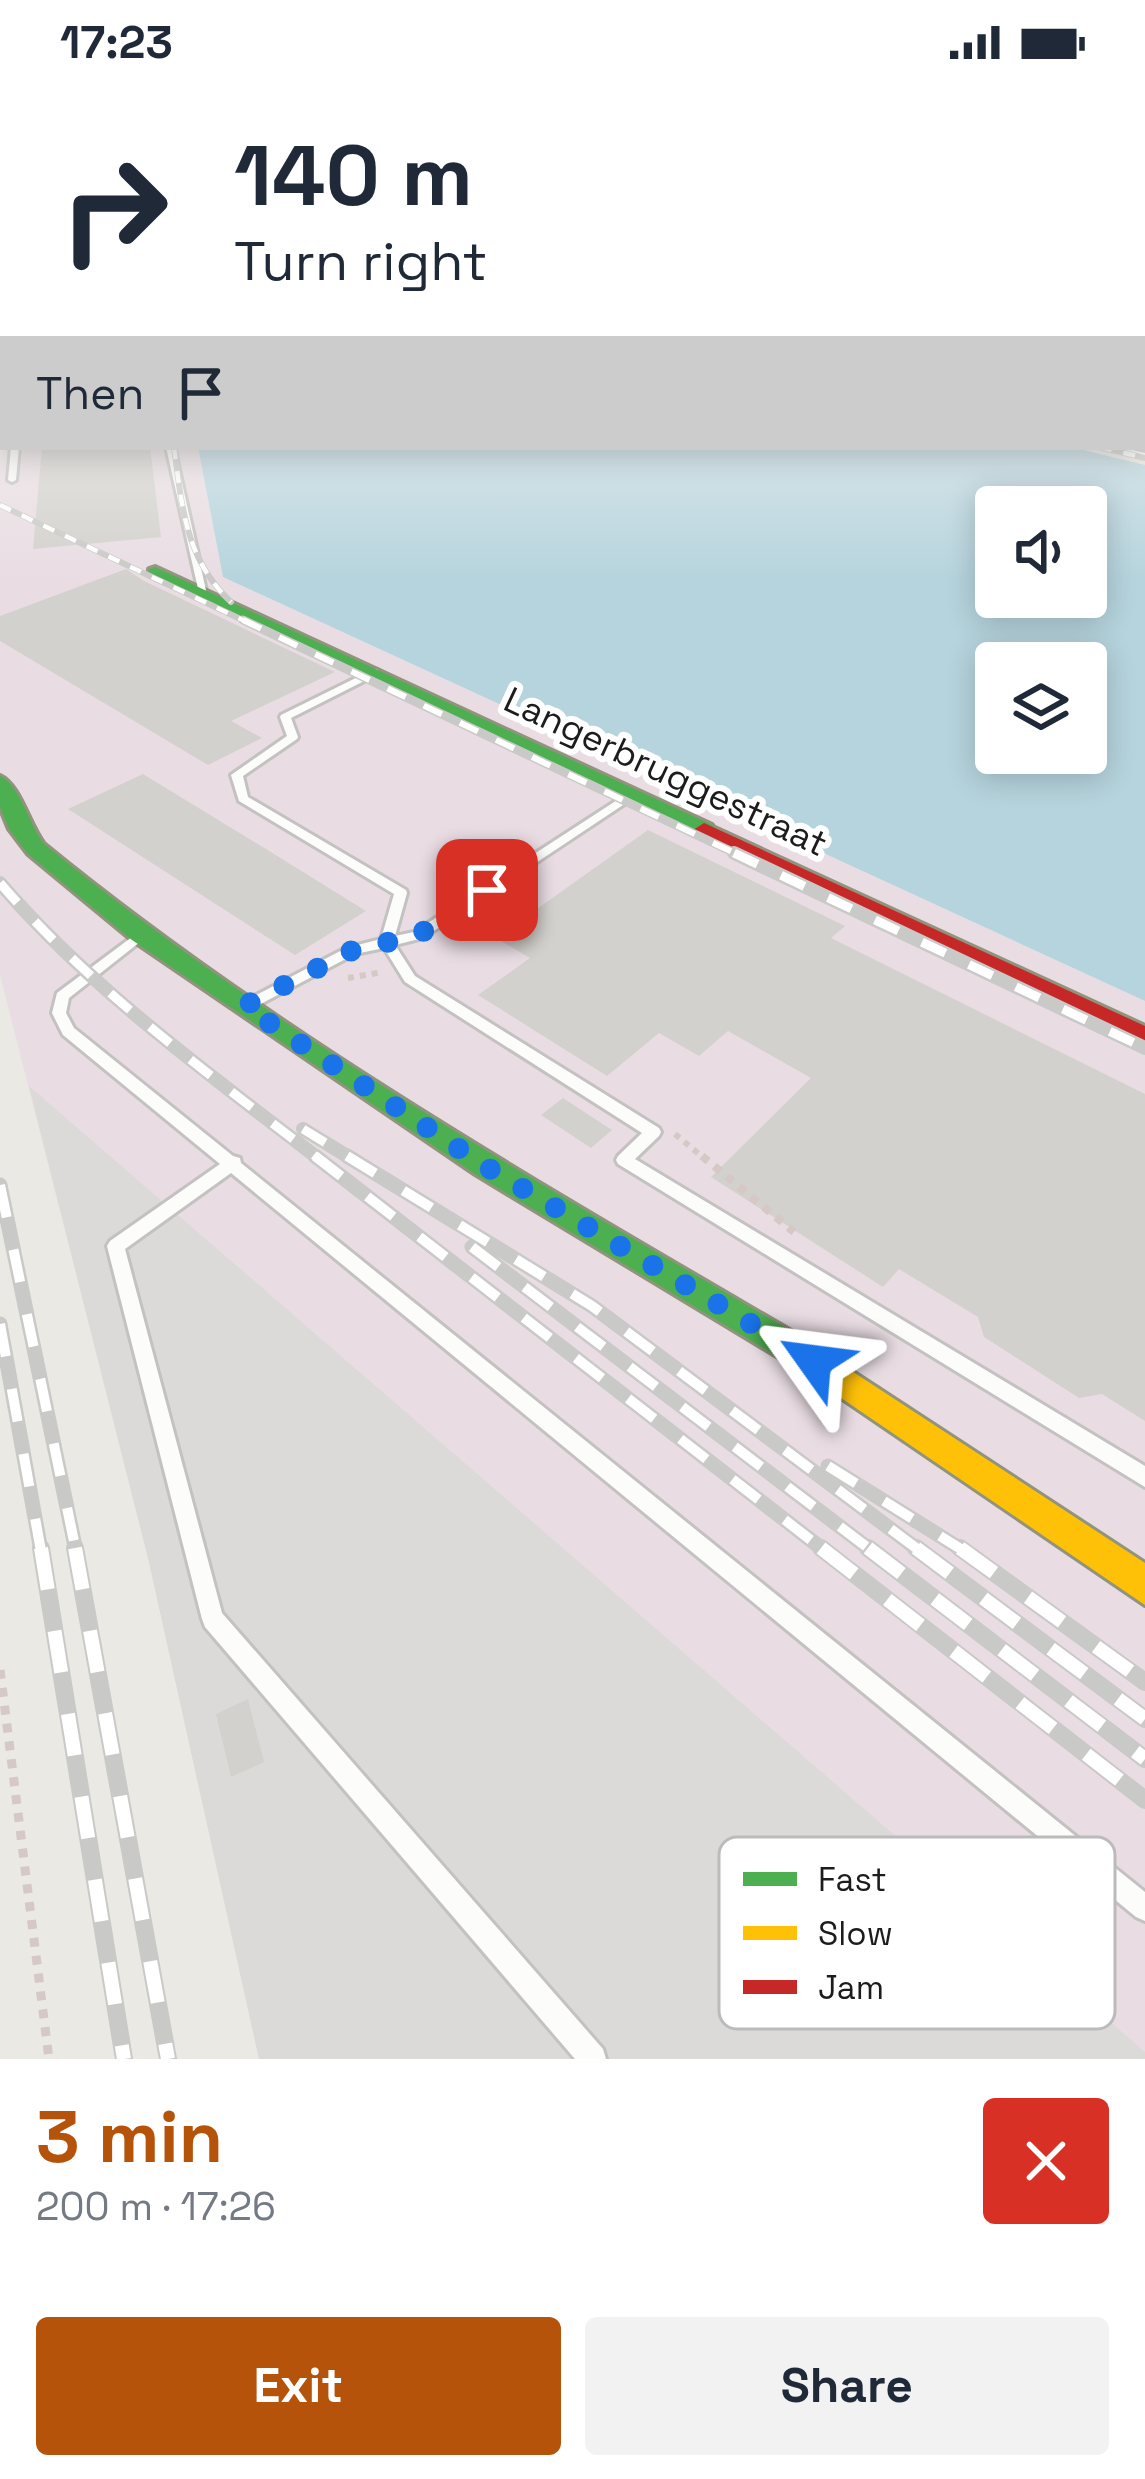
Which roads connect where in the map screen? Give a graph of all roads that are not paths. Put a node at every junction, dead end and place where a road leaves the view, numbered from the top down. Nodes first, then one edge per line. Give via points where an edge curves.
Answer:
1 (14, 450) edge
2 (171, 450) edge
3 (12, 480) dead end
4 (155, 572) dead end
5 (203, 593) junction
6 (374, 672) junction
7 (0, 782) edge
8 (632, 795) junction
9 (140, 935) junction
10 (387, 942) junction
11 (244, 1006) junction
12 (1145, 1037) edge
13 (234, 1162) junction
14 (1145, 1477) edge
15 (1145, 1586) edge
16 (1058, 1837) edge
17 (1115, 1883) edge
18 (1145, 1908) edge
19 (593, 2059) edge

1 - 3 lane
2 - 5 lane
4 - 5 street, Langerbruggestraat
5 - 6 street, Langerbruggestraat
6 - 8 street, Langerbruggestraat
6 - 10 lane via 285,717 292,737 237,775 243,799 401,893
7 - 9 street via 36,849
8 - 10 lane via 418,935
8 - 12 street, Langerbruggestraat
9 - 11 street
9 - 13 lane via 62,996 59,1013 68,1030
10 - 11 lane via 351,951
10 - 14 lane via 410,979 653,1132 624,1160
11 - 15 street via 485,1166 856,1386
13 - 16 lane
13 - 19 lane via 116,1246 213,1619
17 - 18 lane

